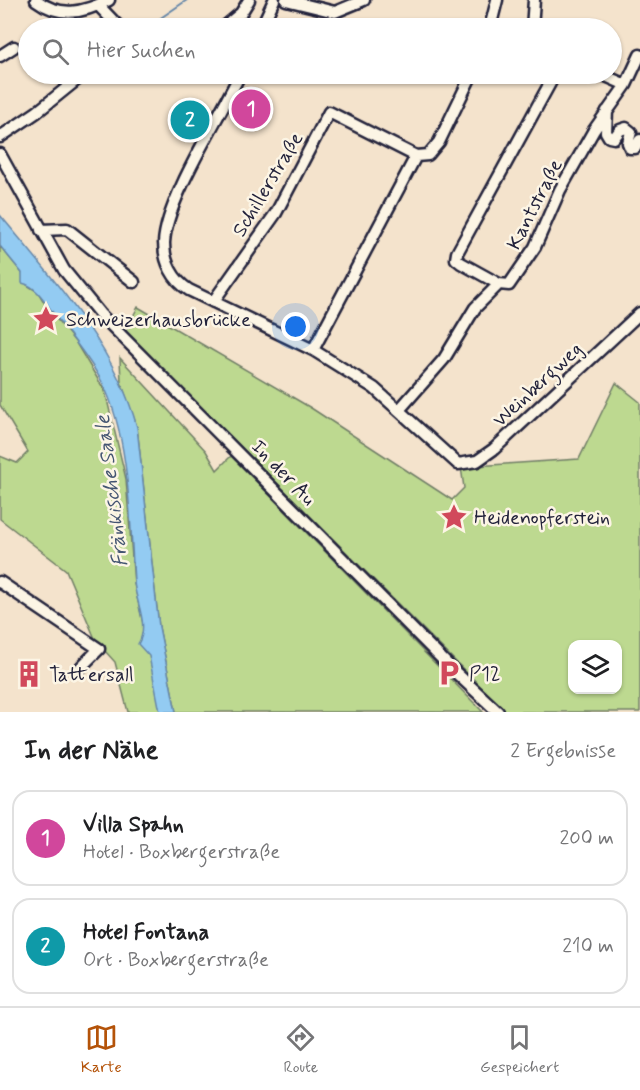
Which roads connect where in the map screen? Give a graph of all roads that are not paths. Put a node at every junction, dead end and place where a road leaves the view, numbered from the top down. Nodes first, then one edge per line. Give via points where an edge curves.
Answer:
1 (36, 0) edge
2 (109, 0) edge
3 (249, 0) edge
4 (274, 0) edge
5 (286, 0) edge
6 (364, 0) edge
7 (497, 0) edge
8 (534, 0) edge
9 (311, 4) edge
10 (85, 5) edge
11 (98, 6) junction
12 (110, 18) edge
13 (235, 18) edge
14 (266, 18) edge
15 (492, 18) edge
16 (533, 18) edge
17 (14, 47) dead end
18 (640, 55) edge
19 (0, 56) edge
20 (622, 83) edge
21 (72, 84) edge
22 (235, 84) edge
23 (467, 84) edge
24 (550, 84) edge
25 (626, 85) junction
26 (607, 111) junction
27 (0, 136) edge
28 (640, 140) edge
29 (0, 154) edge
30 (416, 156) junction
31 (41, 230) junction
32 (134, 282) dead end
33 (499, 284) junction
34 (213, 302) junction
35 (640, 313) edge
36 (314, 350) junction
37 (400, 409) junction
38 (0, 582) edge
39 (81, 667) dead end
40 (498, 712) edge

1 - 10 street via 61,12
2 - 11 street
3 - 13 street
4 - 14 street
5 - 9 street
6 - 9 street via 335,12
7 - 15 street
8 - 16 street
10 - 11 street
11 - 12 street
17 - 19 street
18 - 25 street, Kantstraße
20 - 25 street
21 - 27 street
22 - 34 street via 179,195 164,242 168,265 176,279
23 - 30 street via 439,142 428,155
24 - 33 street via 457,253 456,259 461,263
25 - 26 street, Kantstraße
26 - 28 street via 609,137 614,138 626,128 630,132 630,148 635,148
26 - 33 street, Kantstraße via 560,190 535,247 509,285
29 - 31 street, In der Au
30 - 34 street, Schillerstraße via 329,112 276,213
30 - 36 street
31 - 32 street via 67,229
31 - 40 street, In der Au via 71,279 100,314 411,630
33 - 37 street, Kantstraße via 475,308 444,359
34 - 36 street
35 - 37 street, Weinbergweg via 487,455 466,464 452,460
36 - 37 street
38 - 39 street via 99,650

